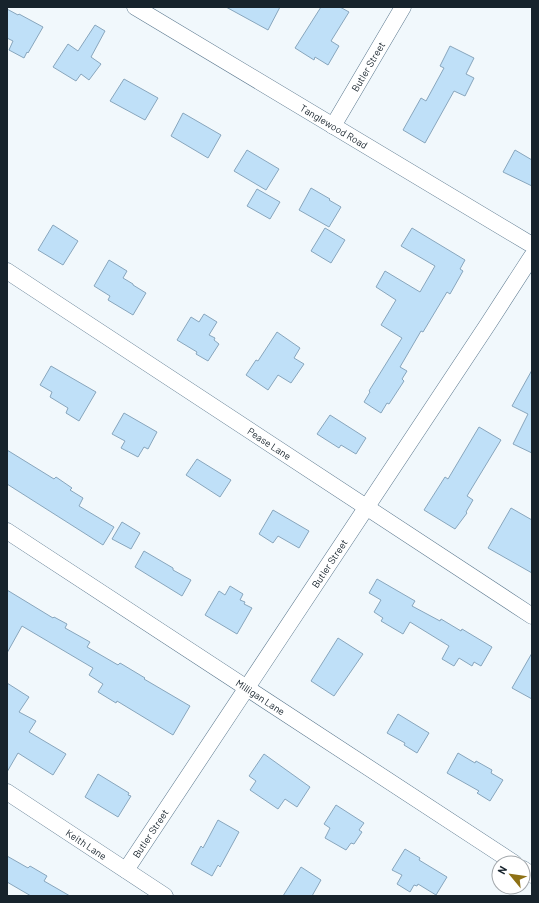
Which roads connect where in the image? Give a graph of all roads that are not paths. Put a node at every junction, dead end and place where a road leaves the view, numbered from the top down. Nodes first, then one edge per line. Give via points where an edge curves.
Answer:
1 (135, 7) edge
2 (403, 7) edge
3 (333, 126) junction
4 (532, 245) edge
5 (532, 256) edge
6 (7, 271) edge
7 (367, 506) junction
8 (7, 531) edge
9 (532, 616) edge
10 (247, 688) junction
11 (7, 792) edge
12 (502, 855) edge
13 (126, 870) junction
14 (165, 896) edge

1 - 3 street, Tanglewood Road
2 - 3 street, Butler Street
3 - 4 street, Tanglewood Road
5 - 7 street, Butler Street
6 - 7 street, Pease Lane
7 - 9 street, Pease Lane
7 - 10 street, Butler Street
8 - 10 street, Milligan Lane
10 - 12 street, Milligan Lane
10 - 13 street, Butler Street
11 - 13 street, Keith Lane
13 - 14 street, Keith Lane

